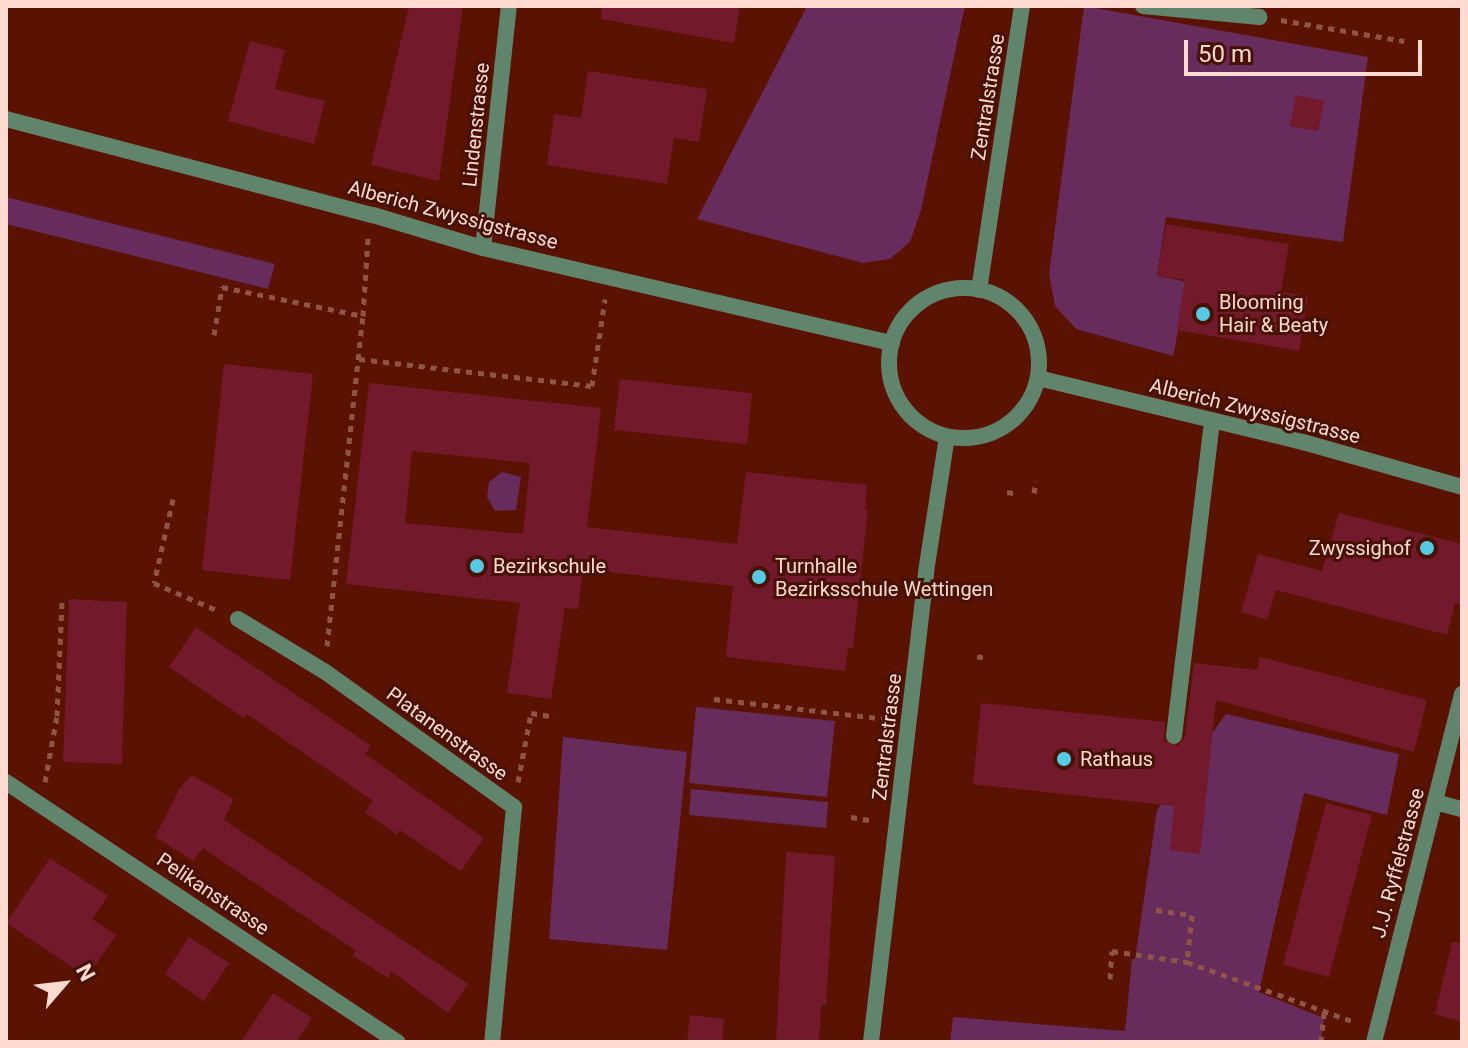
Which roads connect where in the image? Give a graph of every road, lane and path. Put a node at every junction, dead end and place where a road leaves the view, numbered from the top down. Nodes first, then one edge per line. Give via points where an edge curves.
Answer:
1 (509, 6) edge
2 (1022, 6) edge
3 (1143, 6) edge
4 (1259, 17) joint
5 (1404, 41) dead end
6 (6, 119) edge
7 (368, 237) dead end
8 (483, 248) junction
9 (611, 275) junction
10 (979, 290) junction
11 (363, 316) junction
12 (214, 335) dead end
13 (892, 343) junction
14 (359, 359) junction
15 (1038, 378) junction
16 (1212, 420) junction
17 (947, 437) junction
18 (1036, 481) dead end
19 (1462, 487) edge
20 (1007, 492) dead end
21 (1034, 493) dead end
22 (1018, 494) dead end
23 (173, 499) dead end
24 (62, 601) dead end
25 (238, 619) joint
26 (977, 656) dead end
27 (988, 659) dead end
28 (324, 671) junction
29 (1462, 694) edge
30 (714, 699) dead end
31 (555, 717) dead end
32 (910, 721) junction
33 (1174, 736) dead end
34 (6, 782) edge
35 (37, 802) junction
36 (1435, 802) junction
37 (514, 807) junction
38 (1462, 809) edge
39 (1156, 910) dead end
40 (1187, 962) junction
41 (1110, 979) dead end
42 (1324, 1012) junction
43 (1375, 1034) edge
44 (397, 1042) edge
45 (492, 1042) edge
46 (871, 1042) edge
47 (1321, 1042) edge

1 - 8 street, Lindenstrasse
2 - 10 street, Zentralstrasse
3 - 4 street
4 - 5 path
6 - 8 street, Alberich Zwyssigstrasse
7 - 11 path
8 - 9 street, Alberich Zwyssigstrasse
9 - 13 street, Alberich Zwyssigstrasse
9 - 14 path via 592,386
10 - 13 street via 939,292 918,304
10 - 15 street via 1017,310 1031,330
11 - 12 path via 222,287
11 - 14 path
13 - 17 street via 889,367 900,401 925,427
14 - 28 path
15 - 16 street, Alberich Zwyssigstrasse
15 - 17 street via 1018,416 997,431 973,439
16 - 19 street, Alberich Zwyssigstrasse
16 - 33 street
17 - 32 street, Zentralstrasse
18 - 21 path
20 - 22 path
23 - 25 path via 154,583
24 - 35 path via 57,716
25 - 28 street, Platanenstrasse
26 - 27 path
28 - 37 street, Platanenstrasse
29 - 36 street, J.J. Ryffelstrasse
30 - 32 path
31 - 37 path via 531,713
32 - 46 street, Zentralstrasse
34 - 35 street, Pelikanstrasse
35 - 44 street, Pelikanstrasse
36 - 38 street
36 - 43 street, J.J. Ryffelstrasse
37 - 45 street, Platanenstrasse
39 - 40 path via 1192,915
40 - 41 path via 1112,951
40 - 42 path
42 - 43 path
42 - 47 path

